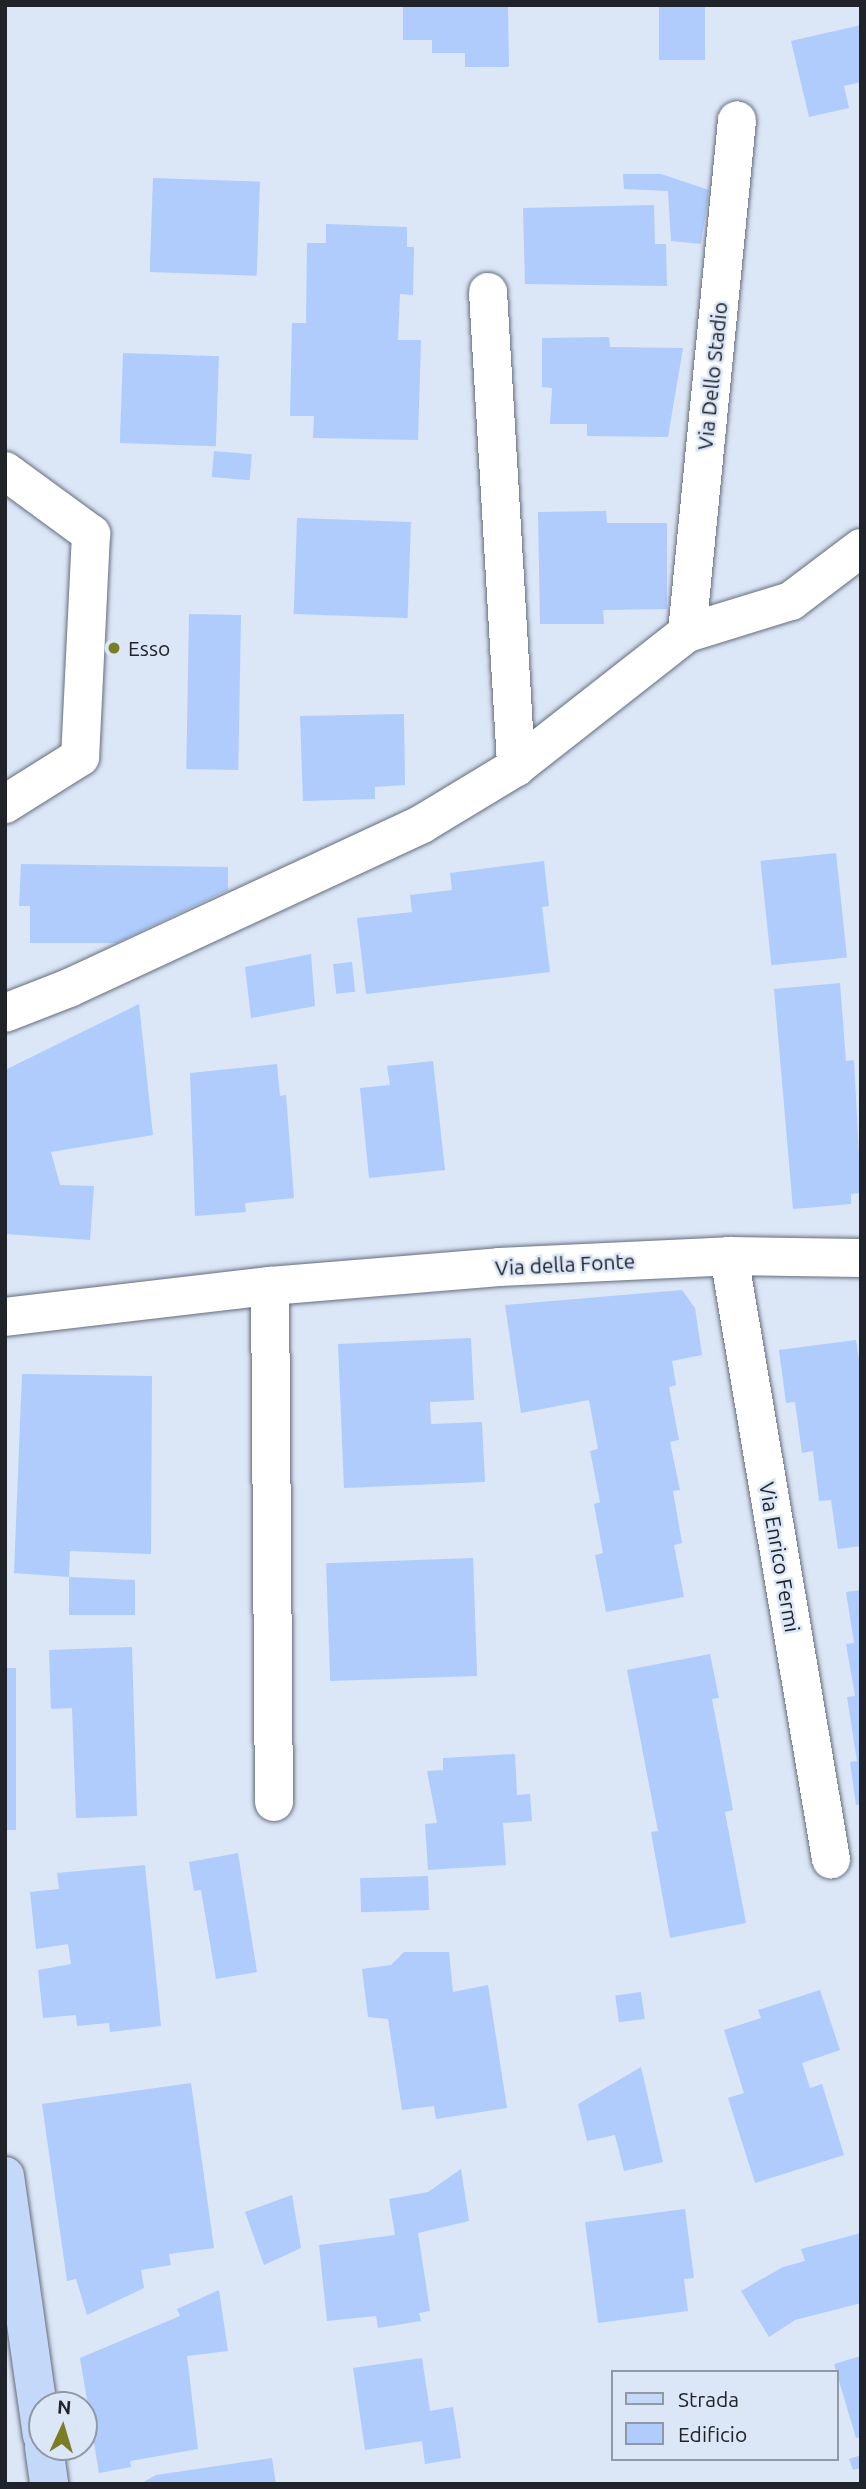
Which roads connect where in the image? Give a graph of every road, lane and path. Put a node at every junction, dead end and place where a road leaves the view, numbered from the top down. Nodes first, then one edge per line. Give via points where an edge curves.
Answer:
1 (737, 120) dead end
2 (488, 292) dead end
3 (5, 471) edge
4 (861, 548) edge
5 (687, 633) junction
6 (516, 767) junction
7 (5, 804) edge
8 (5, 1013) edge
9 (729, 1256) junction
10 (861, 1258) edge
11 (270, 1286) junction
12 (5, 1317) edge
13 (274, 1802) dead end
14 (831, 1859) dead end
15 (5, 2176) edge
16 (36, 2391) edge
17 (46, 2461) edge
18 (49, 2484) edge

1 - 5 street, Via Dello Stadio
2 - 6 street
3 - 7 street via 91,534 80,757
4 - 5 street via 792,601
5 - 6 street
6 - 8 street via 422,824 69,988
9 - 10 street, Via della Fonte
9 - 11 street, Via della Fonte via 499,1267
9 - 14 street, Via Enrico Fermi
11 - 12 street, Via della Fonte
11 - 13 street
15 - 16 main road
17 - 18 main road

